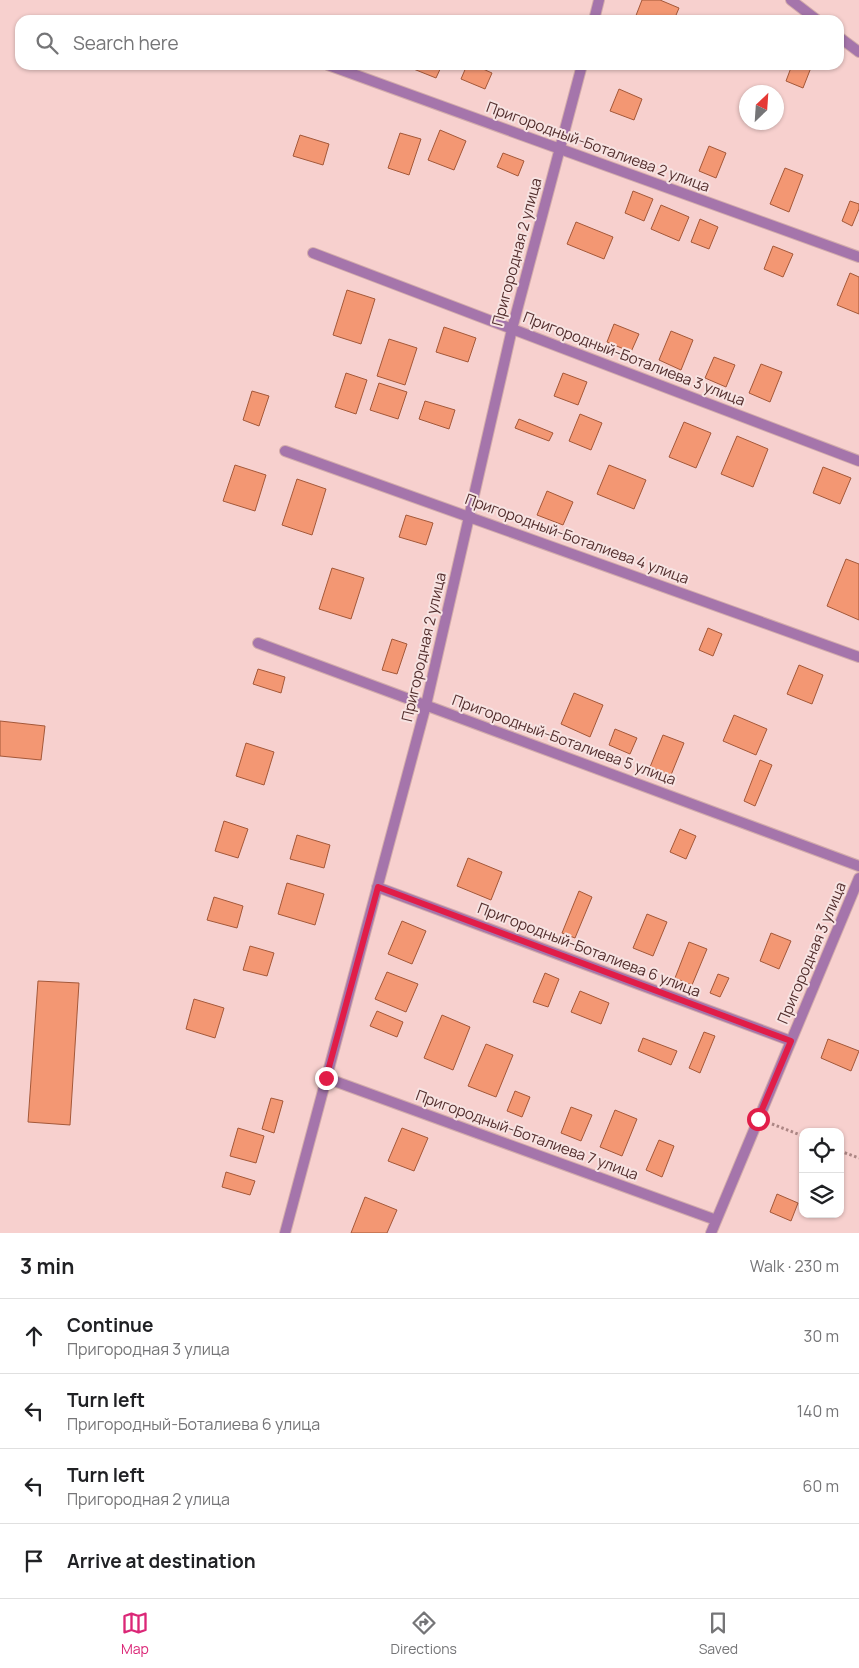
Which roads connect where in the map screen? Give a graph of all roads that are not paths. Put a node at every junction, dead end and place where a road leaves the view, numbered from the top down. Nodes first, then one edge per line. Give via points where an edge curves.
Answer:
1 (599, 0) edge
2 (791, 0) edge
3 (595, 15) edge
4 (810, 15) edge
5 (844, 41) edge
6 (859, 52) edge
7 (342, 70) edge
8 (581, 70) edge
9 (560, 149) junction
10 (313, 253) dead end
11 (859, 257) edge
12 (512, 329) junction
13 (285, 451) dead end
14 (859, 461) edge
15 (469, 516) junction
16 (258, 643) dead end
17 (859, 657) edge
18 (426, 705) junction
19 (859, 866) edge
20 (859, 878) edge
21 (378, 887) junction
22 (791, 1041) junction
23 (326, 1078) junction
24 (716, 1220) junction
25 (285, 1233) edge
26 (711, 1233) edge

1 - 3 street
2 - 4 street
5 - 6 street
7 - 9 street, Пригородный-Боталиева 2 улица
8 - 9 street, Пригородная 2 улица
9 - 11 street, Пригородный-Боталиева 2 улица
9 - 12 street, Пригородная 2 улица
10 - 12 street, Пригородный-Боталиева 3 улица
12 - 14 street, Пригородный-Боталиева 3 улица
12 - 15 street, Пригородная 2 улица
13 - 15 street, Пригородный-Боталиева 4 улица
15 - 17 street, Пригородный-Боталиева 4 улица
15 - 18 street, Пригородная 2 улица
16 - 18 street, Пригородный-Боталиева 5 улица
18 - 19 street, Пригородный-Боталиева 5 улица
18 - 21 street, Пригородная 2 улица
20 - 22 street, Пригородная 3 улица
21 - 22 street, Пригородный-Боталиева 6 улица
21 - 23 street, Пригородная 2 улица
22 - 24 street, Пригородная 3 улица
23 - 24 street, Пригородный-Боталиева 7 улица
23 - 25 street, Пригородная 2 улица
24 - 26 street, Пригородная 3 улица

